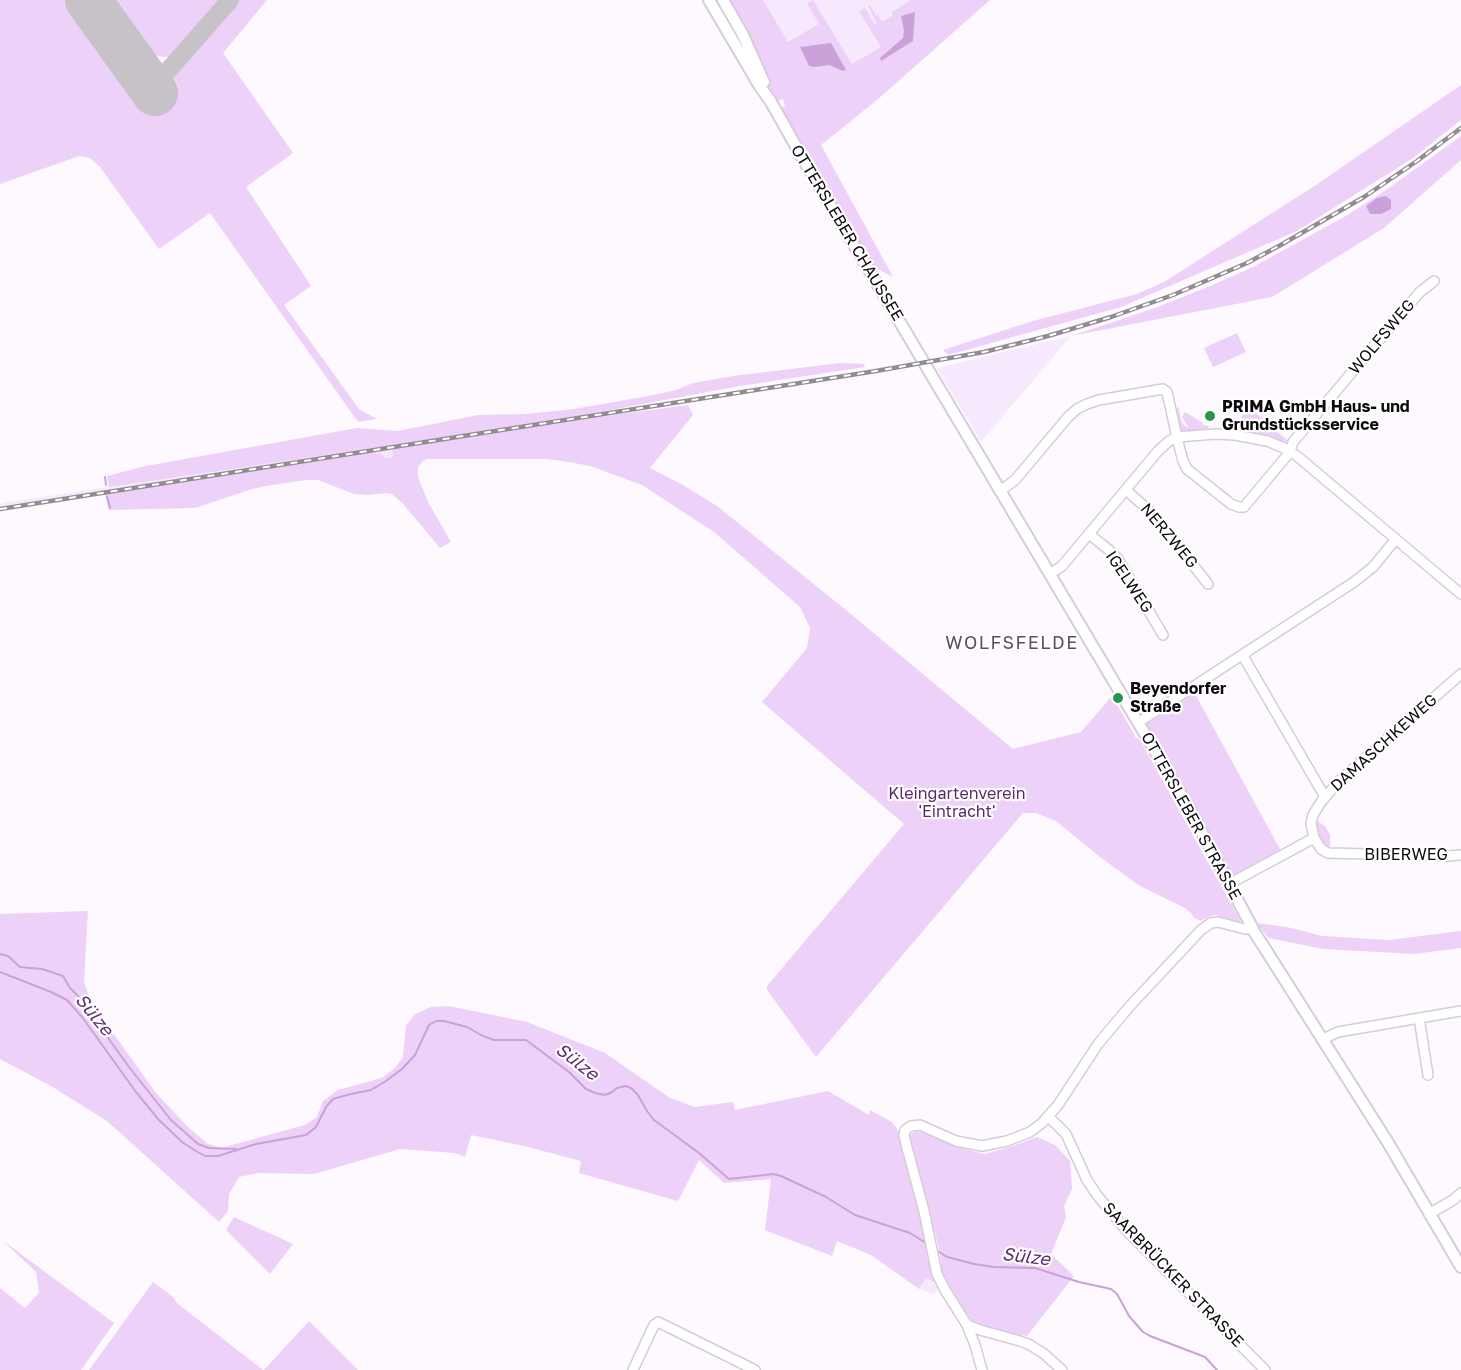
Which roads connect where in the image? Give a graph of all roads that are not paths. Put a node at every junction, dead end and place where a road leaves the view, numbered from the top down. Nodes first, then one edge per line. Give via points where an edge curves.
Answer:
1 (709, 0) edge
2 (723, 0) edge
3 (771, 102) junction
4 (1434, 281) dead end
5 (924, 363) joint
6 (1177, 437) junction
7 (1290, 452) junction
8 (1126, 490) junction
9 (1000, 491) junction
10 (1089, 534) junction
11 (1395, 540) junction
12 (1050, 574) junction
13 (1208, 584) dead end
14 (1461, 594) edge
15 (1164, 635) dead end
16 (1093, 647) junction
17 (1243, 656) junction
18 (1103, 663) junction
19 (1461, 674) edge
20 (1120, 691) junction
21 (1127, 703) junction
22 (1138, 722) junction
23 (1325, 797) junction
24 (1314, 838) junction
25 (1461, 855) edge
26 (1229, 884) junction
27 (1253, 929) junction
28 (1461, 1011) edge
29 (1419, 1018) junction
30 (1323, 1039) junction
31 (1428, 1075) dead end
32 (1048, 1116) junction
33 (1461, 1193) edge
34 (1429, 1214) junction
35 (1461, 1267) edge
36 (967, 1325) junction
37 (633, 1370) edge
38 (755, 1370) edge
39 (982, 1370) edge
40 (1062, 1370) edge
41 (1265, 1370) edge

1 - 3 main road, OTTERSLEBER CHAUSSEE
2 - 3 main road, OTTERSLEBER CHAUSSEE via 749,48
3 - 5 main road, OTTERSLEBER CHAUSSEE
4 - 7 street, WOLFSWEG via 1419,293 1293,442
5 - 9 main road, OTTERSLEBER STRASSE
6 - 7 street via 1235,435 1267,441
6 - 7 street, WOLFSWEG via 1189,471 1239,507 1248,504
6 - 8 street via 1163,446
6 - 9 street via 1164,389 1090,403 1071,414 1015,480
7 - 11 street
8 - 10 street
8 - 13 street, NERZWEG via 1153,514
9 - 12 main road, OTTERSLEBER STRASSE
10 - 12 street via 1062,566
10 - 15 street, IGELWEG via 1116,557
11 - 14 street
11 - 17 street via 1359,579
12 - 16 main road, OTTERSLEBER STRASSE
16 - 18 main road, OTTERSLEBER STRASSE
16 - 20 street via 1107,660
17 - 22 street
17 - 23 street
18 - 20 main road, OTTERSLEBER STRASSE
18 - 21 street via 1115,692
19 - 23 street, DAMASCHKEWEG
20 - 21 main road, OTTERSLEBER STRASSE
21 - 22 main road, OTTERSLEBER STRASSE
22 - 26 main road, OTTERSLEBER STRASSE
23 - 24 street, DAMASCHKEWEG via 1312,817
24 - 25 street, BIBERWEG via 1321,849 1331,854
24 - 26 street
26 - 27 main road, OTTERSLEBER STRASSE
27 - 30 main road, OTTERSLEBER STRASSE
27 - 32 street via 1218,922 1201,930 1107,1033
28 - 29 street
29 - 30 street via 1338,1032
29 - 31 street
30 - 34 main road, OTTERSLEBER STRASSE
32 - 36 street via 1026,1134 982,1146 962,1143 917,1125 905,1132 936,1269
32 - 41 street, SAARBRÜCKER STRASSE via 1066,1134 1087,1180 1121,1224
33 - 34 street
34 - 35 main road, OTTERSLEBER STRASSE
36 - 39 street
36 - 40 street via 1030,1345
37 - 38 street via 658,1323

